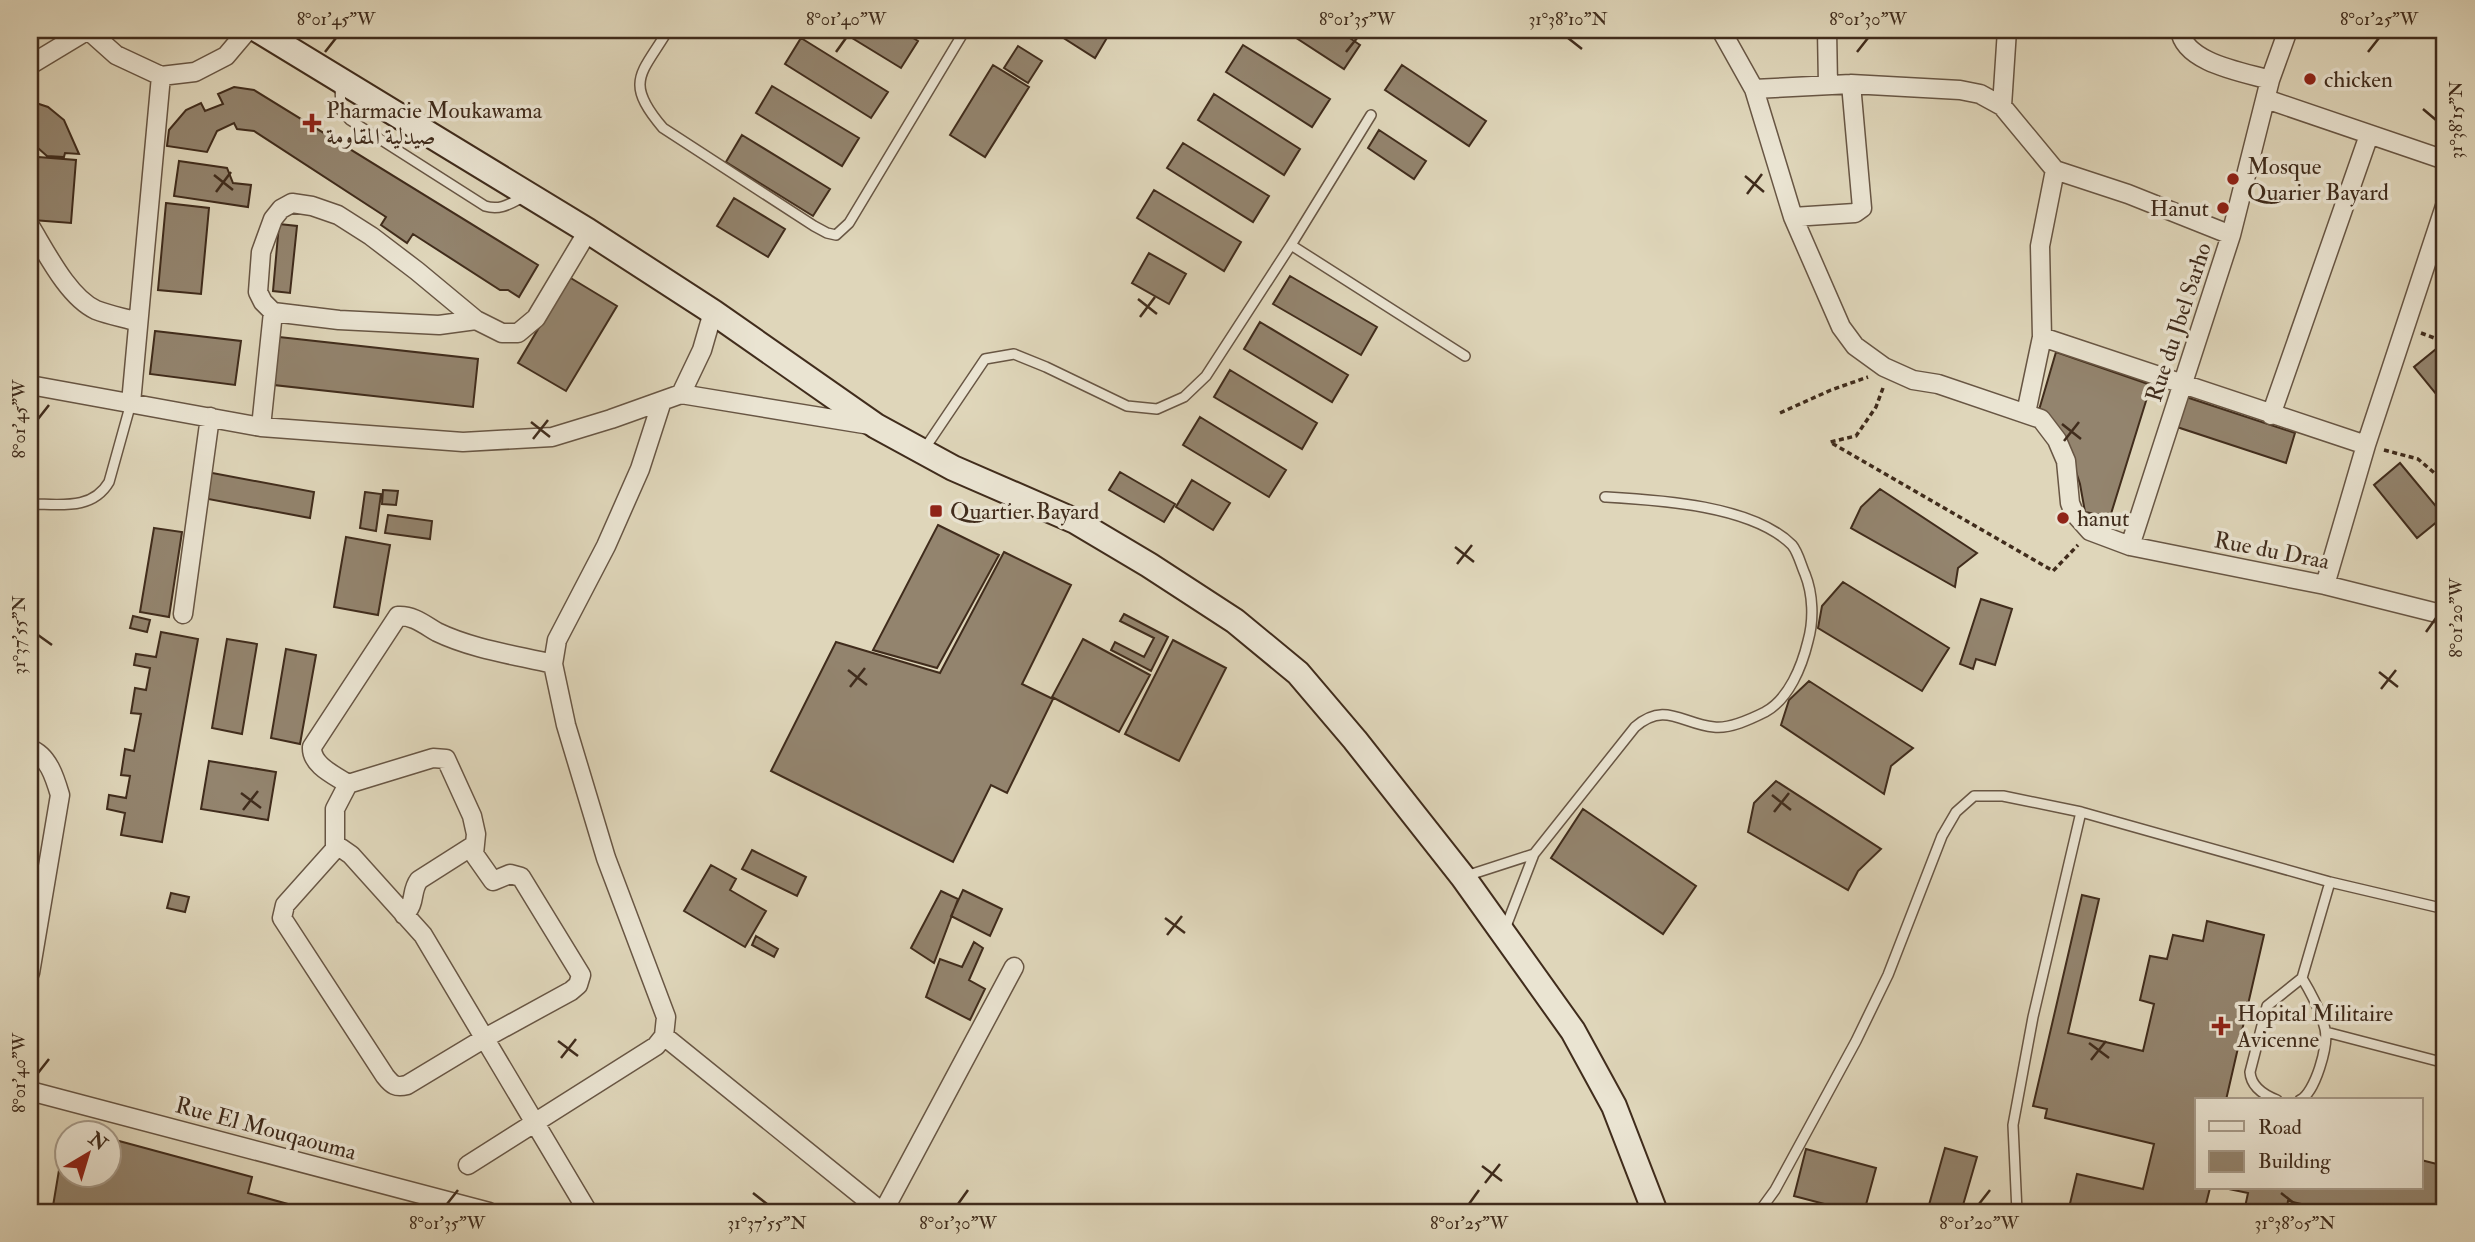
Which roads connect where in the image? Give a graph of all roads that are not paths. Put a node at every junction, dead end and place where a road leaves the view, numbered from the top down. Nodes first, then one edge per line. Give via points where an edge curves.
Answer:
1 (88, 30) edge
2 (248, 30) edge
3 (257, 30) edge
4 (668, 30) edge
5 (965, 30) edge
6 (1721, 30) edge
7 (1828, 30) edge
8 (2007, 30) edge
9 (2180, 30) edge
10 (2288, 30) edge
11 (30, 65) edge
12 (161, 76) junction
13 (2270, 80) junction
14 (1851, 84) junction
15 (1828, 85) junction
16 (1754, 89) junction
17 (2266, 99) junction
18 (2002, 106) junction
19 (1371, 115) dead end
20 (2370, 135) junction
21 (2445, 160) edge
22 (2055, 170) junction
23 (2445, 206) edge
24 (1793, 217) junction
25 (30, 226) edge
26 (588, 231) junction
27 (2231, 235) junction
28 (1291, 245) junction
29 (273, 312) junction
30 (713, 312) junction
31 (476, 320) junction
32 (138, 322) junction
33 (2042, 337) junction
34 (1465, 356) dead end
35 (30, 385) edge
36 (2184, 385) junction
37 (681, 394) junction
38 (662, 401) junction
39 (131, 402) junction
40 (2026, 413) junction
41 (2272, 415) junction
42 (210, 417) junction
43 (876, 426) junction
44 (261, 427) junction
45 (2366, 445) junction
46 (922, 452) junction
47 (1605, 496) dead end
48 (30, 504) edge
49 (2130, 546) junction
50 (2325, 586) junction
51 (183, 614) dead end
52 (2445, 615) edge
53 (553, 664) junction
54 (30, 749) edge
55 (348, 784) junction
56 (2081, 812) junction
57 (474, 845) junction
58 (335, 849) junction
59 (1534, 853) junction
60 (1463, 877) junction
61 (2330, 882) junction
62 (2445, 909) edge
63 (404, 915) junction
64 (1503, 934) junction
65 (1014, 967) dead end
66 (30, 973) edge
67 (2302, 978) junction
68 (2326, 1032) junction
69 (664, 1036) junction
70 (485, 1038) junction
71 (2445, 1063) edge
72 (30, 1091) edge
73 (2271, 1098) edge
74 (2302, 1098) edge
75 (535, 1123) junction
76 (468, 1165) dead end
77 (489, 1212) edge
78 (588, 1212) edge
79 (882, 1212) edge
80 (1655, 1212) edge
81 (1759, 1212) edge
82 (2017, 1212) edge

1 - 11 street
1 - 12 street via 116,55
2 - 12 street via 226,56 195,72
3 - 26 main road
4 - 5 lane via 643,67 639,88 652,115 663,128 814,226 836,234 849,223
6 - 16 street
7 - 15 street
8 - 18 street
9 - 13 street via 2187,47 2199,56
10 - 13 street, Rue du Jbel Sarho
12 - 32 street
13 - 17 street, Rue du Jbel Sarho
14 - 15 street
14 - 18 street via 1960,90
14 - 24 street via 1862,208 1855,213
15 - 16 street
16 - 24 street
17 - 20 street
17 - 27 street, Rue du Jbel Sarho
18 - 22 street
19 - 28 lane
20 - 21 street
20 - 41 street
22 - 27 street
22 - 33 street via 2040,246
23 - 45 street
24 - 40 street via 1841,327 1855,346 1913,380
25 - 32 street via 84,303
26 - 30 main road
26 - 31 street via 528,326 502,334
27 - 36 street, Rue du Jbel Sarho
28 - 34 lane
28 - 46 lane via 1206,376 1184,397 1157,408 1127,406 1014,354 985,359
29 - 31 street via 439,325
29 - 31 street via 258,292 261,252 273,219 292,203 338,215
29 - 44 street
30 - 37 street via 702,350
30 - 43 main road
32 - 39 street
33 - 36 street
33 - 40 street
35 - 39 street
36 - 41 street
36 - 49 street, Rue du Jbel Sarho
37 - 38 street
37 - 43 street
38 - 44 street via 552,437 507,440 463,442
38 - 53 street via 640,469 557,640
39 - 42 street
39 - 48 lane via 105,490 85,504
40 - 49 street, Rue du Draa via 2041,419 2057,440 2066,461 2074,513 2090,531
41 - 45 street
42 - 44 street
42 - 51 street
43 - 46 main road
45 - 50 street
46 - 60 main road via 1075,521 1235,621 1298,673
47 - 59 lane via 1738,514 1779,534 1794,547 1810,585 1812,625 1803,662 1768,710 1716,727 1665,713 1647,717
49 - 50 street, Rue du Draa
50 - 52 street, Rue du Draa
53 - 55 street via 471,644 407,615 398,616 312,747 321,766
53 - 69 street via 566,725 606,858 666,1017
54 - 66 street via 37,751 53,772 60,795
55 - 57 street via 433,758 446,759 472,816
55 - 58 street via 335,808
56 - 61 lane
56 - 81 lane via 1993,796 1974,796 1956,812 1856,1041
56 - 82 lane via 2013,1125
57 - 63 street via 419,880
57 - 70 street via 474,854 493,881 510,874 521,877 581,975 571,991
58 - 63 street via 351,855
58 - 70 street via 285,905 282,918 391,1084 407,1085
59 - 60 lane
59 - 64 lane
60 - 64 main road
61 - 62 lane
61 - 67 lane
63 - 70 street via 424,935
64 - 80 main road via 1592,1063 1614,1106
65 - 79 street
67 - 68 lane
67 - 73 lane via 2267,1006 2250,1072 2253,1084
68 - 71 lane
68 - 74 lane via 2317,1075
69 - 75 street via 656,1046
69 - 79 street
70 - 75 street
72 - 77 street, Rue El Mouqaouma
75 - 76 street
75 - 78 street

